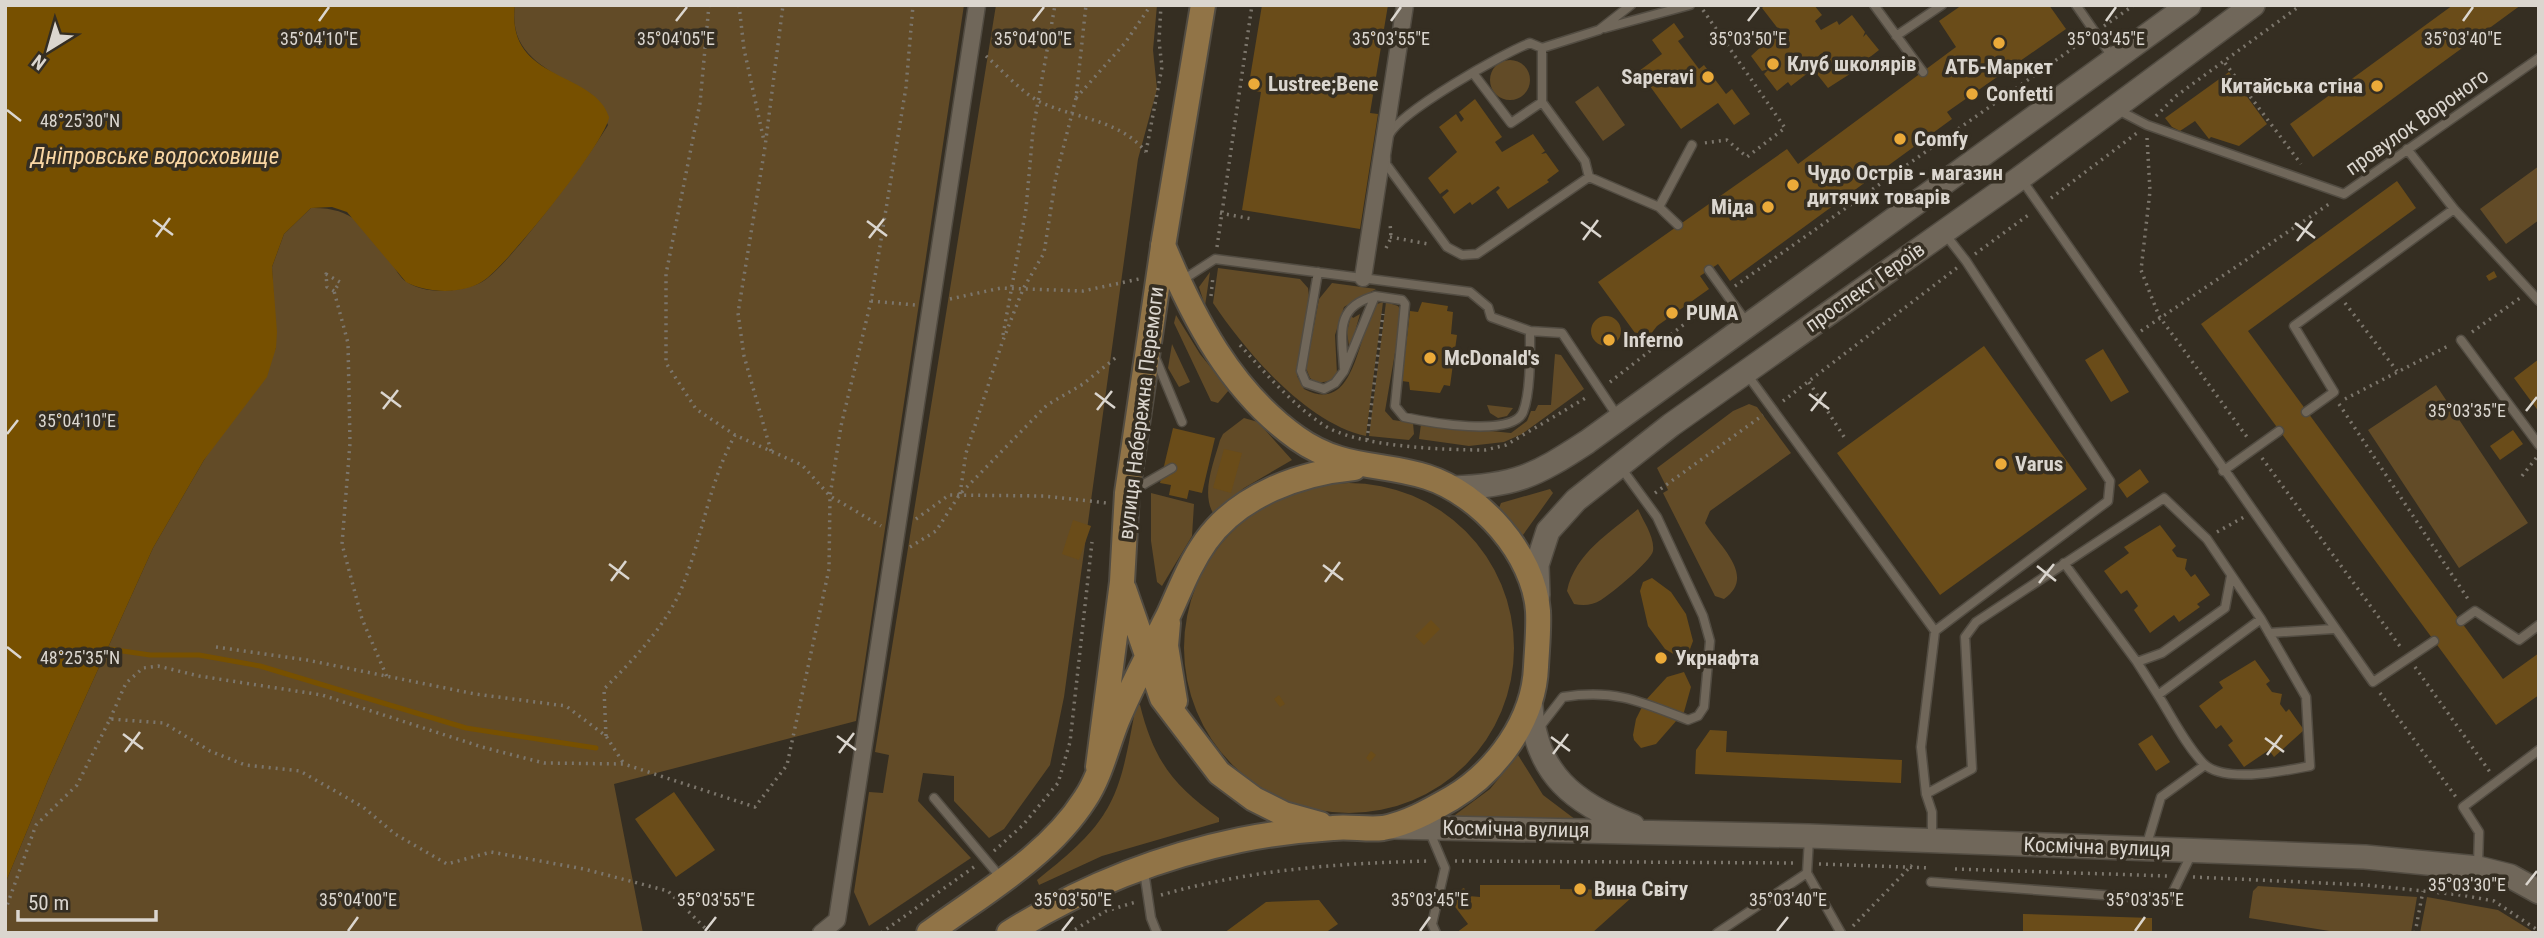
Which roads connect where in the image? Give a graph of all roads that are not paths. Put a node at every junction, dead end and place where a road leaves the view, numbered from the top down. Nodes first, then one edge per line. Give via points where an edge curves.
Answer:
1 (977, 5) edge
2 (1203, 5) edge
3 (1405, 5) edge
4 (1632, 5) edge
5 (1690, 5) edge
6 (1874, 5) edge
7 (1942, 5) edge
8 (2076, 5) edge
9 (2189, 5) edge
10 (2253, 5) edge
11 (1599, 30) junction
12 (1896, 36) junction
13 (1542, 48) junction
14 (2539, 58) edge
15 (2115, 60) junction
16 (1923, 72) dead end
17 (1473, 73) junction
18 (2137, 92) junction
19 (1542, 102) junction
20 (2115, 108) junction
21 (1692, 145) road end
22 (2407, 149) junction
23 (1589, 177) junction
24 (2020, 178) junction
25 (1659, 206) junction
26 (2454, 209) junction
27 (1678, 225) dead end
28 (1943, 232) junction
29 (1709, 270) dead end
30 (1318, 272) junction
31 (1363, 278) junction
32 (1168, 280) junction
33 (1375, 296) junction
34 (2539, 301) edge
35 (1748, 326) junction
36 (1530, 331) junction
37 (2461, 340) road end
38 (1148, 341) junction
39 (1344, 370) junction
40 (1745, 372) junction
41 (2306, 412) dead end
42 (1620, 419) junction
43 (1182, 422) dead end
44 (2279, 431) dead end
45 (2539, 445) edge
46 (1619, 465) junction
47 (1365, 467) junction
48 (1172, 468) dead end
49 (2223, 471) junction
50 (1452, 488) junction
51 (1127, 500) junction
52 (2063, 563) junction
53 (2231, 576) junction
54 (1122, 582) junction
55 (1538, 608) junction
56 (1170, 612) junction
57 (2260, 619) junction
58 (2461, 621) dead end
59 (2539, 625) edge
60 (2333, 629) junction
61 (1935, 631) junction
62 (2269, 633) junction
63 (2434, 641) dead end
64 (1146, 659) junction
65 (2137, 662) junction
66 (2158, 695) junction
67 (1531, 707) junction
68 (1535, 733) junction
69 (1193, 739) junction
70 (2539, 750) edge
71 (2205, 765) junction
72 (1098, 768) junction
73 (1926, 793) junction
74 (934, 798) dead end
75 (1428, 827) junction
76 (1332, 828) junction
77 (1383, 828) junction
78 (1649, 832) junction
79 (1809, 836) junction
80 (1932, 841) junction
81 (2146, 848) junction
82 (2193, 850) junction
83 (1144, 867) junction
84 (2478, 868) junction
85 (1807, 873) junction
86 (1002, 879) junction
87 (1931, 882) dead end
88 (2539, 892) edge
89 (821, 933) edge
90 (929, 933) edge
91 (1009, 933) edge
92 (1157, 933) edge
93 (1436, 933) edge
94 (1717, 933) edge
95 (1841, 933) edge

1 - 89 street via 837,920
2 - 32 main road, вулиця Набережна Перемоги via 1163,245
3 - 31 street
4 - 11 lane
5 - 11 lane
6 - 12 lane
7 - 12 lane
8 - 15 lane
9 - 15 main road, проспект Героїв
10 - 18 main road, проспект Героїв
11 - 13 lane
12 - 16 lane
13 - 17 lane via 1530,43
13 - 19 lane
14 - 22 lane, провулок Вороного
15 - 18 main road
15 - 35 main road, проспект Героїв
17 - 19 lane via 1511,123
17 - 23 lane via 1393,128 1385,145 1386,164 1447,247 1462,255 1478,254
18 - 20 main road, проспект Героїв
19 - 23 lane via 1586,161
20 - 22 lane, провулок Вороного via 2147,125 2343,194
20 - 24 main road, проспект Героїв
21 - 25 lane
22 - 26 lane
23 - 25 lane
24 - 28 main road, проспект Героїв
24 - 49 lane
25 - 27 lane
26 - 34 lane
26 - 41 lane via 2294,326 2334,392
28 - 40 main road, проспект Героїв
28 - 61 lane via 2110,481 2108,500
29 - 35 lane
30 - 31 lane
30 - 32 lane via 1215,260
30 - 39 lane via 1301,371 1306,383 1324,389
31 - 36 lane via 1470,292 1488,307 1491,317
32 - 38 main road, вулиця Набережна Перемоги
32 - 47 main road, вулиця Набережна Перемоги via 1250,396 1298,439
33 - 36 lane via 1405,304 1395,406 1409,418 1497,428 1513,422 1524,411
33 - 39 lane
33 - 39 lane via 1360,300 1344,318
35 - 42 main road, проспект Героїв
36 - 42 lane via 1562,333
37 - 45 lane
38 - 43 lane
38 - 51 main road, вулиця Набережна Перемоги
40 - 46 main road, проспект Героїв
40 - 61 lane
42 - 50 main road, проспект Героїв via 1541,472 1496,486
44 - 49 lane
46 - 55 main road, проспект Героїв via 1576,500 1548,531 1537,565
46 - 68 lane via 1657,517 1703,616 1710,642 1704,707 1688,720 1614,694 1575,695 1563,697
47 - 50 main road, вулиця Набережна Перемоги via 1427,477
47 - 56 main road, вулиця Набережна Перемоги via 1321,471 1284,483 1227,520 1207,539 1179,585
48 - 51 lane
49 - 60 lane
50 - 55 main road, вулиця Набережна Перемоги via 1480,507 1507,537 1526,571
51 - 54 main road, вулиця Набережна Перемоги
52 - 53 lane via 2164,498 2207,539
52 - 65 lane
52 - 73 lane via 1976,622 1965,637 1972,769
53 - 57 lane
53 - 65 lane via 2224,608 2162,653
54 - 64 main road, вулиця Набережна Перемоги
54 - 72 main road, вулиця Набережна Перемоги
55 - 67 main road, вулиця Набережна Перемоги
56 - 64 main road, вулиця Набережна Перемоги
56 - 69 main road, вулиця Набережна Перемоги via 1166,646 1174,699
57 - 62 lane
57 - 66 lane
58 - 59 lane via 2475,611 2519,640
60 - 62 lane
60 - 63 lane via 2373,682
61 - 73 lane via 1921,747
62 - 71 lane via 2306,697 2310,766 2226,774
64 - 69 main road, вулиця Набережна Перемоги via 1162,698
64 - 72 main road, вулиця Набережна Перемоги
65 - 66 lane
66 - 71 lane
67 - 68 main road, Космічна вулиця
67 - 77 main road, вулиця Набережна Перемоги via 1486,772 1421,815
68 - 78 main road, Космічна вулиця via 1553,775 1577,799 1600,814
69 - 76 main road, вулиця Набережна Перемоги via 1219,773 1254,799 1284,814
70 - 84 lane via 2463,807 2479,832
71 - 81 lane via 2161,797
72 - 86 main road, вулиця Набережна Перемоги via 1087,797 1063,829
73 - 80 lane via 1932,812
74 - 86 lane
75 - 77 main road, Космічна вулиця
75 - 78 main road, Космічна вулиця
75 - 93 lane via 1446,868 1432,924
76 - 77 main road, вулиця Набережна Перемоги
76 - 83 main road, вулиця Набережна Перемоги via 1241,840
78 - 79 main road, Космічна вулиця
79 - 80 main road, Космічна вулиця
79 - 85 lane
80 - 81 main road, Космічна вулиця
81 - 82 main road, Космічна вулиця
82 - 84 main road, Космічна вулиця via 2365,857
82 - 87 lane via 2169,900
83 - 91 main road, вулиця Набережна Перемоги via 1081,892
83 - 92 lane
84 - 88 main road, Космічна вулиця via 2510,876
85 - 94 lane
85 - 95 lane
86 - 90 main road, вулиця Набережна Перемоги

